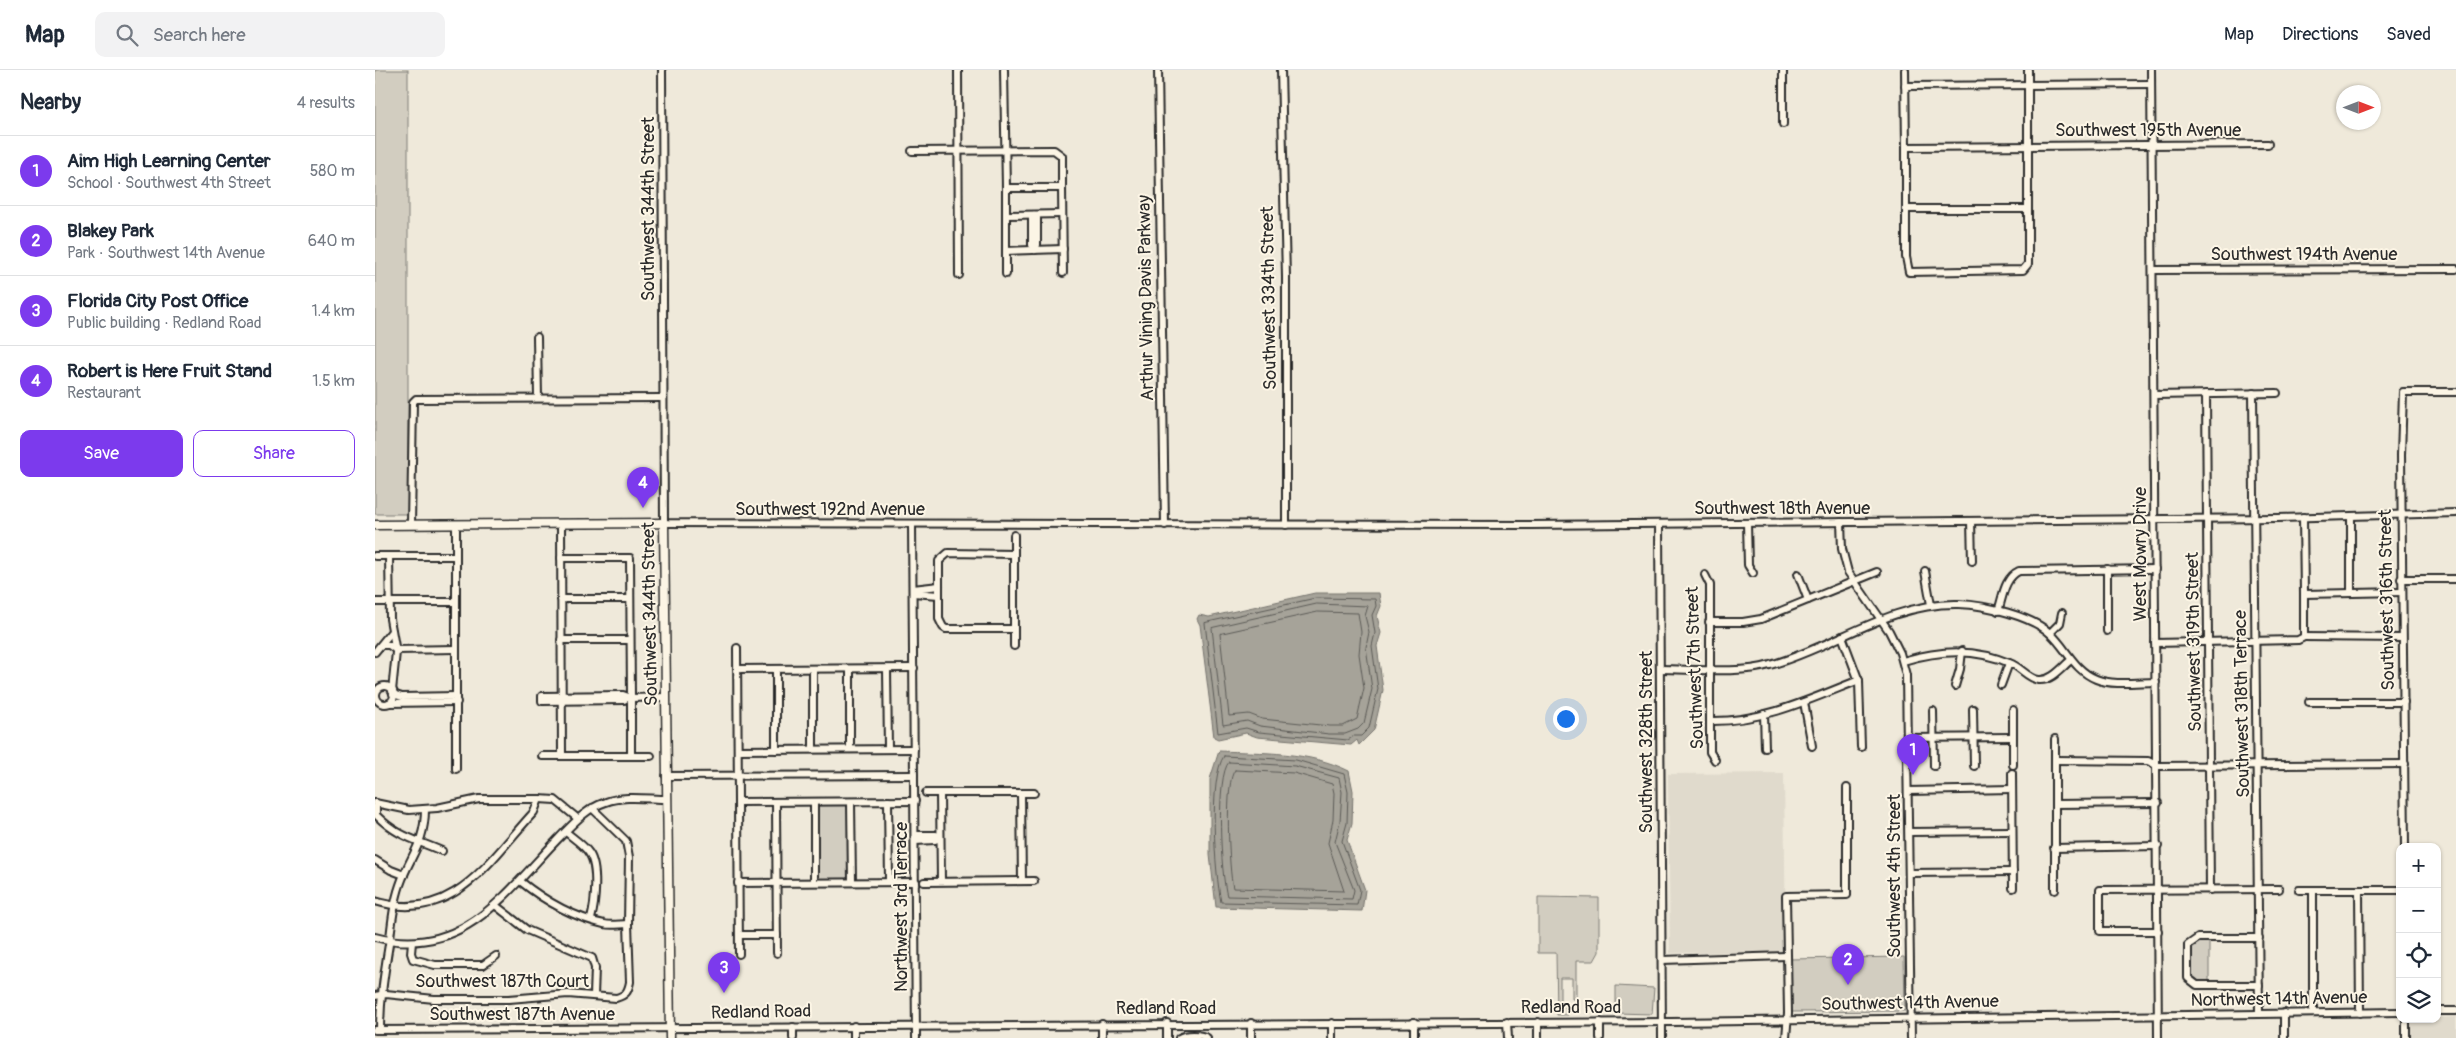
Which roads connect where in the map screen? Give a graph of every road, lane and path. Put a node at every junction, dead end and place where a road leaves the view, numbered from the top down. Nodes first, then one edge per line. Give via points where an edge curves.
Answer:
1 (662, 70) edge
2 (958, 70) edge
3 (1004, 70) edge
4 (1158, 70) edge
5 (1281, 70) edge
6 (1783, 70) edge
7 (1905, 70) edge
8 (2029, 70) edge
9 (2151, 70) edge
10 (2151, 84) junction
11 (2029, 85) junction
12 (1905, 86) junction
13 (1783, 124) dead end
14 (2268, 144) dead end
15 (2029, 145) junction
16 (2152, 145) junction
17 (1906, 147) junction
18 (1005, 150) junction
19 (912, 151) dead end
20 (959, 151) junction
21 (1006, 188) junction
22 (1063, 188) junction
23 (1906, 209) junction
24 (2028, 209) junction
25 (1062, 214) junction
26 (1006, 215) junction
27 (1034, 216) junction
28 (1035, 249) junction
29 (1063, 250) junction
30 (1006, 251) junction
31 (2456, 269) edge
32 (2153, 270) junction
33 (1063, 273) dead end
34 (1006, 274) dead end
35 (959, 275) dead end
36 (537, 337) dead end
37 (2456, 392) edge
38 (2253, 393) junction
39 (2277, 393) dead end
40 (2206, 394) junction
41 (2153, 395) junction
42 (538, 398) junction
43 (663, 398) junction
44 (2456, 514) edge
45 (2401, 515) junction
46 (2207, 517) junction
47 (2254, 517) junction
48 (2351, 517) junction
49 (2303, 518) junction
50 (2155, 519) junction
51 (1971, 521) junction
52 (1841, 522) junction
53 (664, 523) junction
54 (1747, 523) junction
55 (456, 524) junction
56 (561, 524) junction
57 (912, 524) junction
58 (1659, 524) junction
59 (375, 525) edge
60 (411, 525) junction
61 (1165, 525) junction
62 (1286, 526) junction
63 (1014, 535) dead end
64 (1014, 554) junction
65 (375, 556) edge
66 (389, 556) junction
67 (456, 556) junction
68 (561, 558) junction
69 (1972, 560) dead end
70 (2107, 569) junction
71 (2155, 569) junction
72 (1925, 570) dead end
73 (1877, 572) dead end
74 (1753, 573) dead end
75 (1798, 574) dead end
76 (1705, 576) dead end
77 (2401, 579) junction
78 (2456, 579) edge
79 (1853, 582) junction
80 (939, 586) junction
81 (928, 587) junction
82 (913, 591) junction
83 (2402, 592) junction
84 (2351, 593) junction
85 (2304, 594) junction
86 (928, 595) junction
87 (939, 595) junction
88 (561, 599) junction
89 (630, 599) junction
90 (1808, 600) junction
91 (375, 602) edge
92 (456, 602) junction
93 (389, 603) junction
94 (1931, 605) junction
95 (1998, 611) junction
96 (2062, 613) dead end
97 (1882, 620) junction
98 (1709, 622) junction
99 (1014, 629) junction
100 (392, 631) junction
101 (2107, 631) dead end
102 (2050, 633) junction
103 (1842, 636) junction
104 (2304, 637) junction
105 (2403, 638) junction
106 (561, 640) junction
107 (630, 640) junction
108 (2209, 642) junction
109 (2256, 642) junction
110 (2155, 643) junction
111 (381, 645) junction
112 (1014, 646) dead end
113 (737, 648) dead end
114 (456, 649) junction
115 (396, 650) junction
116 (1962, 651) junction
117 (375, 652) edge
118 (1903, 660) junction
119 (2071, 660) junction
120 (2009, 663) junction
121 (914, 668) junction
122 (776, 669) junction
123 (813, 669) junction
124 (850, 669) junction
125 (887, 669) junction
126 (1660, 669) junction
127 (1710, 669) junction
128 (737, 670) junction
129 (392, 676) junction
130 (1859, 680) junction
131 (375, 682) edge
132 (2156, 682) junction
133 (2001, 685) dead end
134 (1955, 686) dead end
135 (378, 690) edge
136 (393, 693) junction
137 (666, 697) junction
138 (562, 698) junction
139 (629, 698) junction
140 (457, 699) junction
141 (1804, 702) junction
142 (2309, 702) dead end
143 (2403, 702) junction
144 (382, 703) edge
145 (1973, 710) dead end
146 (2013, 710) dead end
147 (1933, 711) dead end
148 (1765, 714) junction
149 (1710, 721) junction
150 (2013, 737) junction
151 (1908, 738) junction
152 (1934, 738) junction
153 (1973, 738) junction
154 (2055, 739) dead end
155 (1813, 746) dead end
156 (1861, 747) dead end
157 (1765, 748) dead end
158 (850, 749) junction
159 (888, 749) junction
160 (914, 749) junction
161 (738, 750) junction
162 (776, 750) junction
163 (813, 750) junction
164 (542, 756) dead end
165 (562, 756) junction
166 (631, 756) junction
167 (651, 756) dead end
168 (1715, 760) dead end
169 (2055, 760) junction
170 (2013, 764) dead end
171 (2405, 764) junction
172 (2257, 765) junction
173 (1934, 766) dead end
174 (1974, 766) dead end
175 (2158, 766) junction
176 (2211, 766) junction
177 (456, 769) dead end
178 (2012, 773) dead end
179 (915, 775) junction
180 (666, 776) junction
181 (738, 776) junction
182 (1847, 788) dead end
183 (2012, 789) junction
184 (1908, 790) junction
185 (926, 793) dead end
186 (940, 793) junction
187 (1034, 793) dead end
188 (1021, 794) junction
189 (539, 799) junction
190 (667, 799) junction
191 (889, 801) junction
192 (915, 801) junction
193 (738, 802) junction
194 (776, 802) junction
195 (814, 802) junction
196 (851, 802) junction
197 (376, 803) edge
198 (2158, 803) junction
199 (2055, 804) junction
200 (592, 808) junction
201 (425, 809) junction
202 (577, 818) junction
203 (2013, 831) junction
204 (566, 832) junction
205 (1909, 832) junction
206 (915, 838) junction
207 (940, 838) junction
208 (421, 842) junction
209 (2405, 843) edge
210 (2158, 846) junction
211 (2055, 848) junction
212 (442, 851) dead end
213 (375, 860) edge
214 (2013, 872) junction
215 (1909, 873) junction
216 (404, 875) junction
217 (941, 881) junction
218 (1022, 881) junction
219 (1034, 881) dead end
220 (520, 882) junction
221 (738, 882) junction
222 (777, 882) junction
223 (814, 882) junction
224 (852, 882) junction
225 (889, 882) junction
226 (915, 882) junction
227 (924, 882) dead end
228 (2013, 888) dead end
229 (2159, 889) junction
230 (2279, 889) dead end
231 (2055, 890) dead end
232 (2210, 890) junction
233 (2259, 890) junction
234 (2299, 890) dead end
235 (2313, 890) junction
236 (2396, 890) edge
237 (2359, 891) junction
238 (375, 901) edge
239 (495, 905) junction
240 (395, 906) junction
241 (591, 919) junction
242 (628, 924) junction
243 (2158, 931) junction
244 (739, 935) junction
245 (777, 935) junction
246 (375, 937) edge
247 (2259, 938) junction
248 (389, 940) junction
249 (412, 942) junction
250 (777, 953) dead end
251 (739, 954) dead end
252 (496, 956) dead end
253 (1786, 956) junction
254 (1662, 960) junction
255 (2259, 985) junction
256 (378, 996) edge
257 (594, 996) junction
258 (2441, 1011) edge
259 (2456, 1011) edge
260 (2396, 1012) edge
261 (2284, 1013) junction
262 (2313, 1013) junction
263 (2360, 1013) junction
264 (2259, 1014) junction
265 (2158, 1015) junction
266 (1910, 1018) junction
267 (1787, 1020) junction
268 (1332, 1022) junction
269 (1414, 1022) junction
270 (1507, 1022) junction
271 (1538, 1022) junction
272 (1600, 1022) junction
273 (1662, 1022) junction
274 (1167, 1023) junction
275 (1251, 1023) junction
276 (2406, 1023) edge
277 (1102, 1024) junction
278 (854, 1026) junction
279 (916, 1026) junction
280 (793, 1027) junction
281 (669, 1028) junction
282 (378, 1030) edge
283 (670, 1038) edge
284 (793, 1038) edge
285 (854, 1038) edge
286 (916, 1038) edge
287 (1102, 1038) edge
288 (1167, 1038) edge
289 (1179, 1038) edge
290 (1207, 1038) edge
291 (1251, 1038) edge
292 (1333, 1038) edge
293 (1415, 1038) edge
294 (1508, 1038) edge
295 (1538, 1038) edge
296 (1600, 1038) edge
297 (1662, 1038) edge
298 (1786, 1038) edge
299 (1911, 1038) edge
300 (2158, 1038) edge
301 (2284, 1038) edge
302 (2406, 1038) edge

1 - 43 street, Southwest 344th Street
2 - 20 street
3 - 18 street
4 - 61 street, Arthur Vining Davis Parkway
5 - 62 street, Southwest 334th Street via 1286,277
6 - 13 street
7 - 12 street
8 - 11 street
9 - 10 street, West Mowry Drive
10 - 11 street
10 - 16 street, West Mowry Drive
11 - 12 street
11 - 15 street
12 - 17 street
14 - 16 street, Southwest 195th Avenue
15 - 16 street, Southwest 195th Avenue
15 - 17 street, Southwest 195th Avenue
15 - 24 street
16 - 32 street, West Mowry Drive
17 - 23 street
18 - 20 street
18 - 21 street
18 - 22 street via 1059,152
19 - 20 street
20 - 35 street
21 - 22 street
21 - 26 street
22 - 25 street
23 - 24 street
23 - 24 street via 1909,272 2023,270 2027,264
25 - 27 street
25 - 29 street
26 - 27 street
26 - 30 street
27 - 28 street via 1037,218
28 - 29 street
28 - 30 street
29 - 33 street
30 - 34 street
31 - 32 street, Southwest 194th Avenue
32 - 41 street, West Mowry Drive
36 - 42 street
37 - 45 street, Southwest 316th Street via 2403,392
38 - 39 street
38 - 40 street
38 - 47 street, Southwest 318th Terrace
40 - 41 street
40 - 46 street, Southwest 319th Street
41 - 50 street, West Mowry Drive
42 - 43 street
42 - 60 street via 416,399 413,402
43 - 53 street, Southwest 344th Street
44 - 45 street
45 - 48 street
45 - 77 street, Southwest 316th Street
46 - 47 street, Southwest 18th Avenue
46 - 50 street, Southwest 18th Avenue
46 - 108 street, Southwest 319th Street
47 - 49 street, Southwest 18th Avenue
47 - 109 street, Southwest 318th Terrace
48 - 49 street
48 - 84 street
49 - 85 street
50 - 51 street, Southwest 18th Avenue
50 - 71 street, West Mowry Drive
51 - 52 street, Southwest 18th Avenue
51 - 69 street
52 - 54 street, Southwest 18th Avenue
52 - 79 street, Southwest 4th Street via 1842,553
53 - 56 main road, Southwest 192nd Avenue
53 - 57 street, Southwest 192nd Avenue
53 - 137 main road, Southwest 344th Street
54 - 58 street, Southwest 18th Avenue
54 - 74 street via 1748,565
55 - 56 main road, Southwest 192nd Avenue
55 - 60 main road, Southwest 192nd Avenue
55 - 67 street
56 - 68 street
57 - 61 street, Southwest 192nd Avenue
57 - 82 street
58 - 62 street, Southwest 18th Avenue
58 - 126 street, Southwest 328th Street
59 - 60 main road, Southwest 192nd Avenue
61 - 62 street, Southwest 192nd Avenue
63 - 64 street
64 - 80 street via 944,555 939,561
64 - 99 street
65 - 66 street
66 - 67 street
66 - 93 street
67 - 92 street
68 - 88 street
68 - 89 street via 630,558
70 - 71 street
70 - 95 street via 2027,570 2014,574 2007,581
70 - 101 street
71 - 110 street, West Mowry Drive
72 - 94 street
73 - 79 street
75 - 90 street
76 - 98 street, Southwest 7th Street via 1709,585
77 - 78 street
77 - 83 street, Southwest 316th Street
79 - 90 street
79 - 97 street, Southwest 4th Street
80 - 81 street
80 - 87 street
81 - 82 street
81 - 86 street
82 - 86 street
82 - 121 street, Northwest 3rd Terrace
83 - 84 street
83 - 105 street, Southwest 316th Street
84 - 85 street
85 - 104 street
86 - 87 street
87 - 99 street via 939,619 947,629
88 - 89 street
88 - 106 street
89 - 107 street
90 - 98 street via 1756,621
91 - 93 street
92 - 93 street
92 - 114 street
93 - 100 street
94 - 95 street via 1965,604
94 - 97 street
95 - 102 street via 2032,621
96 - 102 street via 2059,623
97 - 103 street
97 - 118 street, Southwest 4th Street
98 - 127 street, Southwest 7th Street
99 - 112 street
100 - 111 street
100 - 115 street
102 - 119 street
103 - 127 street via 1766,666
103 - 130 street
104 - 105 street
104 - 109 street
105 - 143 street, Southwest 316th Street
106 - 107 street
106 - 138 street
107 - 139 street
108 - 109 street
108 - 110 street
108 - 176 street, Southwest 319th Street
109 - 172 street, Southwest 318th Terrace
110 - 132 street, West Mowry Drive
111 - 115 street via 389,645
111 - 117 street
113 - 128 street
114 - 115 street
114 - 140 street
115 - 129 street
116 - 118 street via 1930,653
116 - 120 street
116 - 134 street
118 - 151 street, Southwest 4th Street via 1907,681
119 - 120 street via 2054,675 2041,680
119 - 132 street via 2083,672 2100,680
120 - 133 street
121 - 125 street
121 - 160 street, Northwest 3rd Terrace
122 - 123 street
122 - 128 street
122 - 162 street
123 - 124 street
123 - 163 street
124 - 125 street
124 - 158 street
125 - 159 street
126 - 127 street
126 - 254 street, Southwest 328th Street
127 - 149 street, Southwest 7th Street
128 - 161 street
129 - 135 street
129 - 136 street
130 - 141 street
130 - 156 street
131 - 135 street
132 - 175 street, West Mowry Drive
135 - 136 street
135 - 144 street
136 - 140 street via 400,697
136 - 144 street via 393,701
137 - 139 street
137 - 180 main road, Southwest 344th Street
138 - 139 street via 623,695
138 - 165 street
139 - 166 street
140 - 144 street
140 - 177 street
141 - 148 street
141 - 155 street
142 - 143 street
143 - 171 street, Southwest 316th Street
145 - 153 street
146 - 150 street
147 - 152 street
148 - 149 street via 1739,720
148 - 157 street
149 - 168 street, Southwest 7th Street via 1710,752
150 - 153 street
150 - 170 street
151 - 152 street
151 - 184 street, Southwest 4th Street
152 - 153 street
152 - 173 street
153 - 174 street
154 - 169 street
158 - 159 street
158 - 163 street
159 - 160 street
160 - 179 street, Northwest 3rd Terrace
161 - 162 street
161 - 181 street
162 - 163 street
164 - 165 street
165 - 166 street
166 - 167 street
169 - 175 street via 2148,760
169 - 199 street
171 - 172 street
171 - 209 street, Southwest 316th Street
172 - 176 street
172 - 233 street, Southwest 318th Terrace
175 - 176 street
175 - 198 street, West Mowry Drive
176 - 232 street, Southwest 319th Street
178 - 183 street
179 - 181 street
179 - 192 street, Northwest 3rd Terrace
180 - 181 street
180 - 190 main road, Southwest 344th Street
181 - 193 street
182 - 253 street via 1847,895 1786,896
183 - 184 street
183 - 203 street
184 - 205 street, Southwest 4th Street
185 - 186 street
186 - 188 street
186 - 207 street
187 - 188 street
188 - 218 street
189 - 201 street via 479,799
189 - 202 street via 555,800
189 - 240 street via 534,812 454,895 423,906
190 - 200 street via 615,799
190 - 281 main road, Southwest 344th Street
191 - 192 street
191 - 196 street
191 - 225 street
192 - 206 street, Northwest 3rd Terrace
193 - 194 street
193 - 221 street
194 - 195 street
194 - 222 street
195 - 196 street
195 - 223 street
196 - 224 street
197 - 201 street via 409,810
197 - 208 street via 376,815 390,828 409,840
198 - 199 street
198 - 210 street, West Mowry Drive
199 - 211 street
200 - 202 street
200 - 242 street via 626,841 629,857
201 - 208 street
202 - 204 street
203 - 205 street
203 - 214 street
204 - 220 street
204 - 241 street via 589,853 594,864 595,905
205 - 215 street, Southwest 4th Street
206 - 207 street via 936,835
206 - 226 street, Northwest 3rd Terrace
207 - 217 street
208 - 212 street
208 - 216 street
210 - 211 street
210 - 229 street, West Mowry Drive
211 - 231 street
213 - 216 street
214 - 215 street
214 - 228 street
215 - 266 street, Southwest 4th Street
216 - 240 street
217 - 218 street
217 - 227 street
218 - 219 street
220 - 239 street
220 - 241 street via 546,902
221 - 222 street
221 - 244 street
222 - 223 street
222 - 245 street
223 - 224 street
224 - 225 street
225 - 226 street
226 - 279 street, Northwest 3rd Terrace
229 - 232 street
229 - 243 street, West Mowry Drive
229 - 243 street via 2100,890 2100,931
230 - 233 street
232 - 233 street
233 - 247 street, Southwest 318th Terrace
234 - 235 street
235 - 237 street
235 - 262 street
236 - 237 street
237 - 263 street
238 - 240 street
239 - 249 street via 482,918 460,931
239 - 257 street via 527,930 592,958
240 - 248 street
241 - 242 street via 605,924
242 - 257 street, Southwest 187th Court via 628,992 616,998
243 - 265 street, West Mowry Drive
244 - 245 street
244 - 251 street
245 - 250 street
246 - 248 street
247 - 255 street, Southwest 318th Terrace
247 - 255 street via 2198,938 2188,945 2188,978 2197,985
248 - 249 street
248 - 256 street
249 - 252 street via 413,958 435,965 483,964
253 - 254 street
253 - 267 street
254 - 273 street, Southwest 328th Street
255 - 264 street, Southwest 318th Terrace
256 - 257 street, Southwest 187th Court via 400,995 434,1000 509,999 550,994
256 - 282 street
258 - 259 street
260 - 263 street, Northwest 14th Avenue
261 - 262 street, Northwest 14th Avenue
261 - 264 street, Northwest 14th Avenue
261 - 301 street
262 - 263 street, Northwest 14th Avenue
264 - 265 street, Northwest 14th Avenue
265 - 266 street, Southwest 14th Avenue
265 - 300 street, West Mowry Drive
266 - 267 street, Southwest 14th Avenue
266 - 299 street, Southwest 4th Street
267 - 273 street, Southwest 14th Avenue
267 - 298 street
268 - 269 street, Redland Road
268 - 275 street, Redland Road
268 - 292 street
269 - 270 street, Redland Road
269 - 293 street
270 - 271 street, Redland Road
270 - 294 street
271 - 272 street, Redland Road
271 - 295 street
272 - 273 street, Redland Road
272 - 296 street
273 - 297 street, Southwest 328th Street
274 - 275 street, Redland Road
274 - 277 street, Redland Road
274 - 288 street
275 - 291 street
276 - 302 street
277 - 279 street, Redland Road
277 - 287 street
278 - 279 street, Redland Road
278 - 280 street, Redland Road
278 - 285 street
279 - 286 street, Northwest 3rd Terrace
280 - 281 street, Redland Road
280 - 284 street
281 - 282 street, Southwest 187th Avenue
281 - 283 main road, Southwest 344th Street
289 - 290 street

